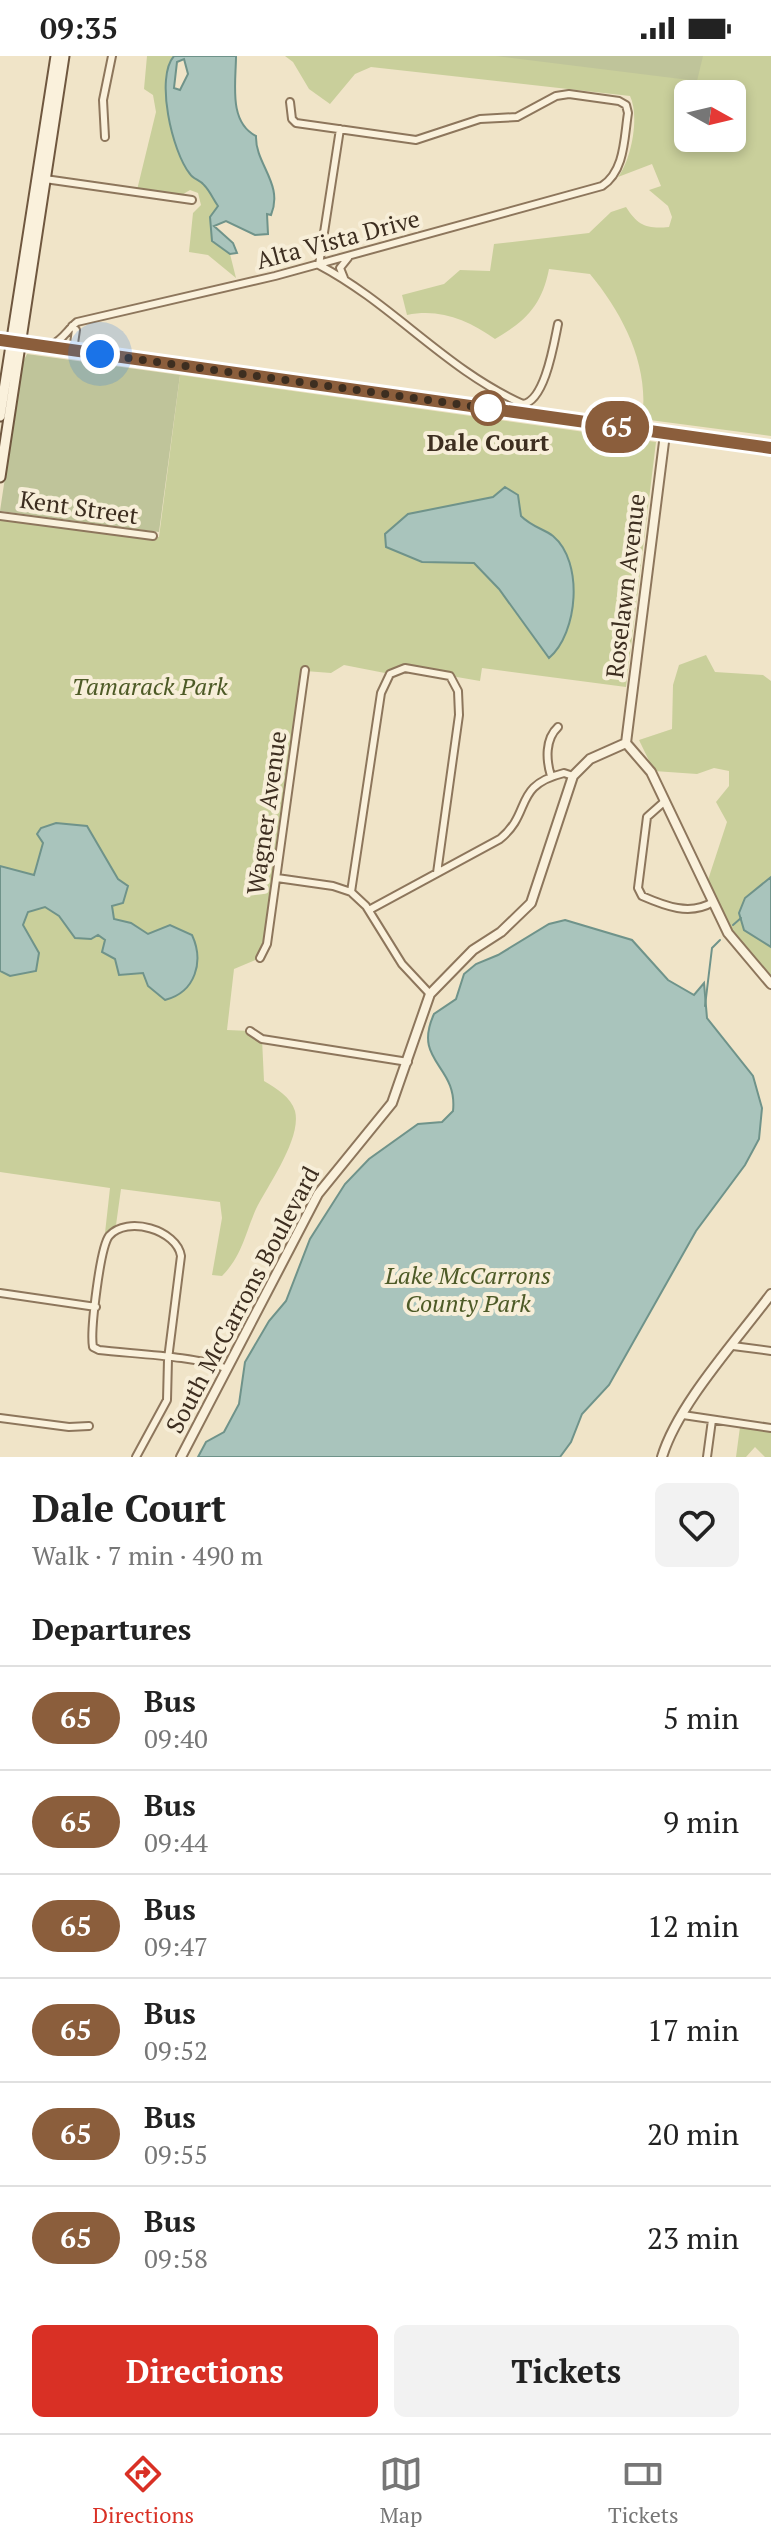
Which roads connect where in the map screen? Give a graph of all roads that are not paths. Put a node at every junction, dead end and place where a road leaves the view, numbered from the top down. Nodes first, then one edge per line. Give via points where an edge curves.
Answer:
1 (56, 56) edge
2 (64, 56) edge
3 (112, 56) edge
4 (290, 102) dead end
5 (340, 129) junction
6 (105, 137) dead end
7 (45, 179) junction
8 (192, 200) dead end
9 (350, 256) junction
10 (319, 265) junction
11 (344, 278) junction
12 (558, 324) dead end
13 (72, 326) junction
14 (11, 341) edge
15 (47, 347) junction
16 (73, 350) junction
17 (499, 392) junction
18 (493, 409) junction
19 (0, 416) edge
20 (665, 434) junction
21 (771, 448) edge
22 (0, 477) edge
23 (0, 516) edge
24 (153, 536) dead end
25 (305, 670) dead end
26 (558, 727) dead end
27 (626, 743) junction
28 (551, 776) junction
29 (573, 776) junction
30 (665, 801) junction
31 (437, 873) junction
32 (277, 878) junction
33 (351, 892) junction
34 (713, 902) junction
35 (369, 910) junction
36 (260, 958) dead end
37 (771, 984) edge
38 (430, 994) junction
39 (250, 1031) dead end
40 (408, 1062) junction
41 (0, 1293) edge
42 (771, 1294) edge
43 (96, 1307) junction
44 (733, 1346) junction
45 (771, 1351) edge
46 (168, 1359) junction
47 (225, 1368) junction
48 (683, 1415) junction
49 (0, 1418) edge
50 (712, 1420) junction
51 (89, 1426) dead end
52 (771, 1428) edge
53 (136, 1457) edge
54 (181, 1457) edge
55 (662, 1457) edge
56 (707, 1457) edge

1 - 14 main road
2 - 7 main road
3 - 6 street via 103,100
4 - 5 street via 296,123
5 - 9 street, Alta Vista Drive via 416,140 480,119 517,117 569,94 619,101 628,113 619,166 602,186
5 - 10 street
7 - 8 street
7 - 14 main road
9 - 10 street, Alta Vista Drive
9 - 11 street via 340,268
10 - 11 street
10 - 13 street, Alta Vista Drive
11 - 17 street via 466,374
12 - 17 street via 545,374 529,403
13 - 15 street, Alta Vista Drive
13 - 16 street
14 - 15 main road
14 - 19 main road
14 - 22 main road
15 - 16 main road
16 - 18 main road
17 - 18 street
18 - 20 main road
20 - 21 main road
20 - 27 street, Roselawn Avenue
23 - 24 street, Kent Street
25 - 32 street, Wagner Avenue
26 - 28 street via 547,756
27 - 29 street via 590,759
27 - 30 street via 645,762
28 - 29 street
28 - 31 street via 527,793 506,833
29 - 38 street, South McCarrons Boulevard via 531,903
30 - 34 street
30 - 34 street via 647,817 638,888 642,896 682,909
31 - 33 street via 458,691 450,676 405,668 390,674 381,693
31 - 35 street
32 - 33 street
32 - 36 street, Wagner Avenue
33 - 35 street
34 - 37 street via 733,939
35 - 38 street via 392,950
38 - 40 street, South McCarrons Boulevard
39 - 40 street via 262,1039
40 - 47 street, South McCarrons Boulevard via 392,1103 318,1194
41 - 43 street
42 - 44 street
43 - 46 street via 93,1347
43 - 46 street via 111,1234 132,1227 170,1236 181,1260
44 - 45 street
44 - 48 street
46 - 47 street
46 - 53 street via 167,1400
47 - 54 street, South McCarrons Boulevard
48 - 50 street
48 - 55 street
49 - 51 street
50 - 52 street
50 - 56 street

